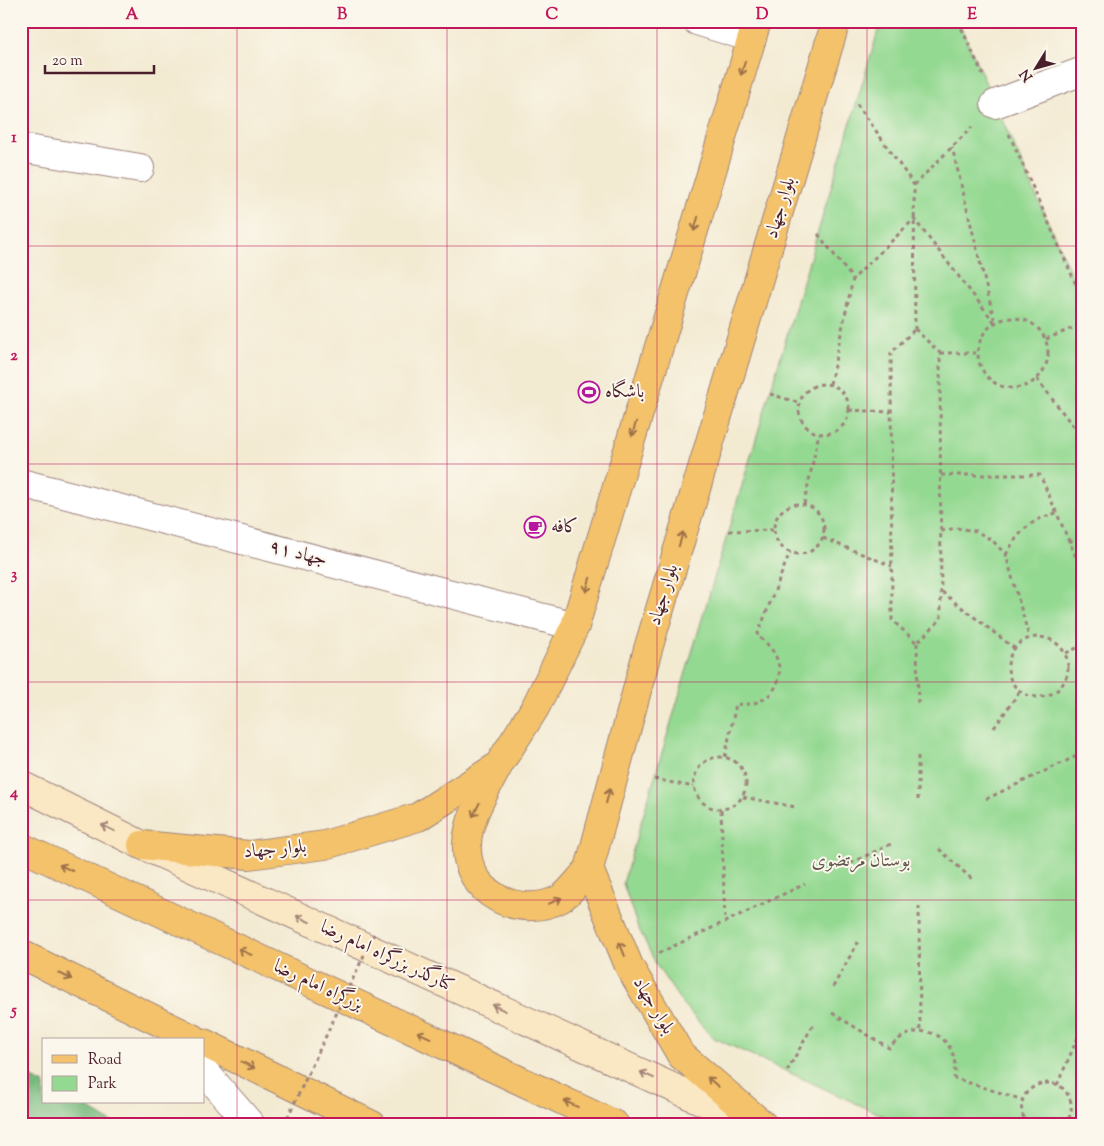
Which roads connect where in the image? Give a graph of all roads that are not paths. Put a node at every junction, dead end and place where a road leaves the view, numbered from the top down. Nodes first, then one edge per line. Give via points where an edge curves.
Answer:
1 (697, 21) edge
2 (836, 21) edge
3 (755, 30) edge
4 (1083, 71) edge
5 (995, 104) road end
6 (21, 148) edge
7 (140, 168) dead end
8 (21, 483) edge
9 (575, 626) junction
10 (498, 766) junction
11 (21, 785) edge
12 (142, 845) junction
13 (21, 847) edge
14 (589, 869) junction
15 (21, 954) edge
16 (167, 1030) edge
17 (190, 1038) edge
18 (205, 1043) edge
19 (205, 1072) edge
20 (368, 1124) edge
21 (252, 1125) edge
22 (615, 1125) edge
23 (754, 1125) edge
24 (763, 1125) edge

1 - 3 street
14 -> 2 main road, بلوار جهاد via 648,649
3 -> 9 main road, بلوار جهاد
4 - 5 street
6 - 7 street
8 - 9 street, جهاد ۹۱
9 - 10 main road, بلوار جهاد via 535,708
10 - 12 main road, بلوار جهاد via 418,816 325,845 249,856
10 -> 14 main road via 470,824 466,845 470,867 481,886 499,900 519,907 541,906 562,898
12 -> 11 main road, کنارگذر بزرگراه امام رضا
23 -> 12 main road, کنارگذر بزرگراه امام رضا
22 -> 13 main road, بزرگراه امام رضا
24 -> 14 main road, بلوار جهاد via 681,1054 629,966
15 -> 16 main road
16 - 17 main road
18 -> 20 main road
19 - 21 street

